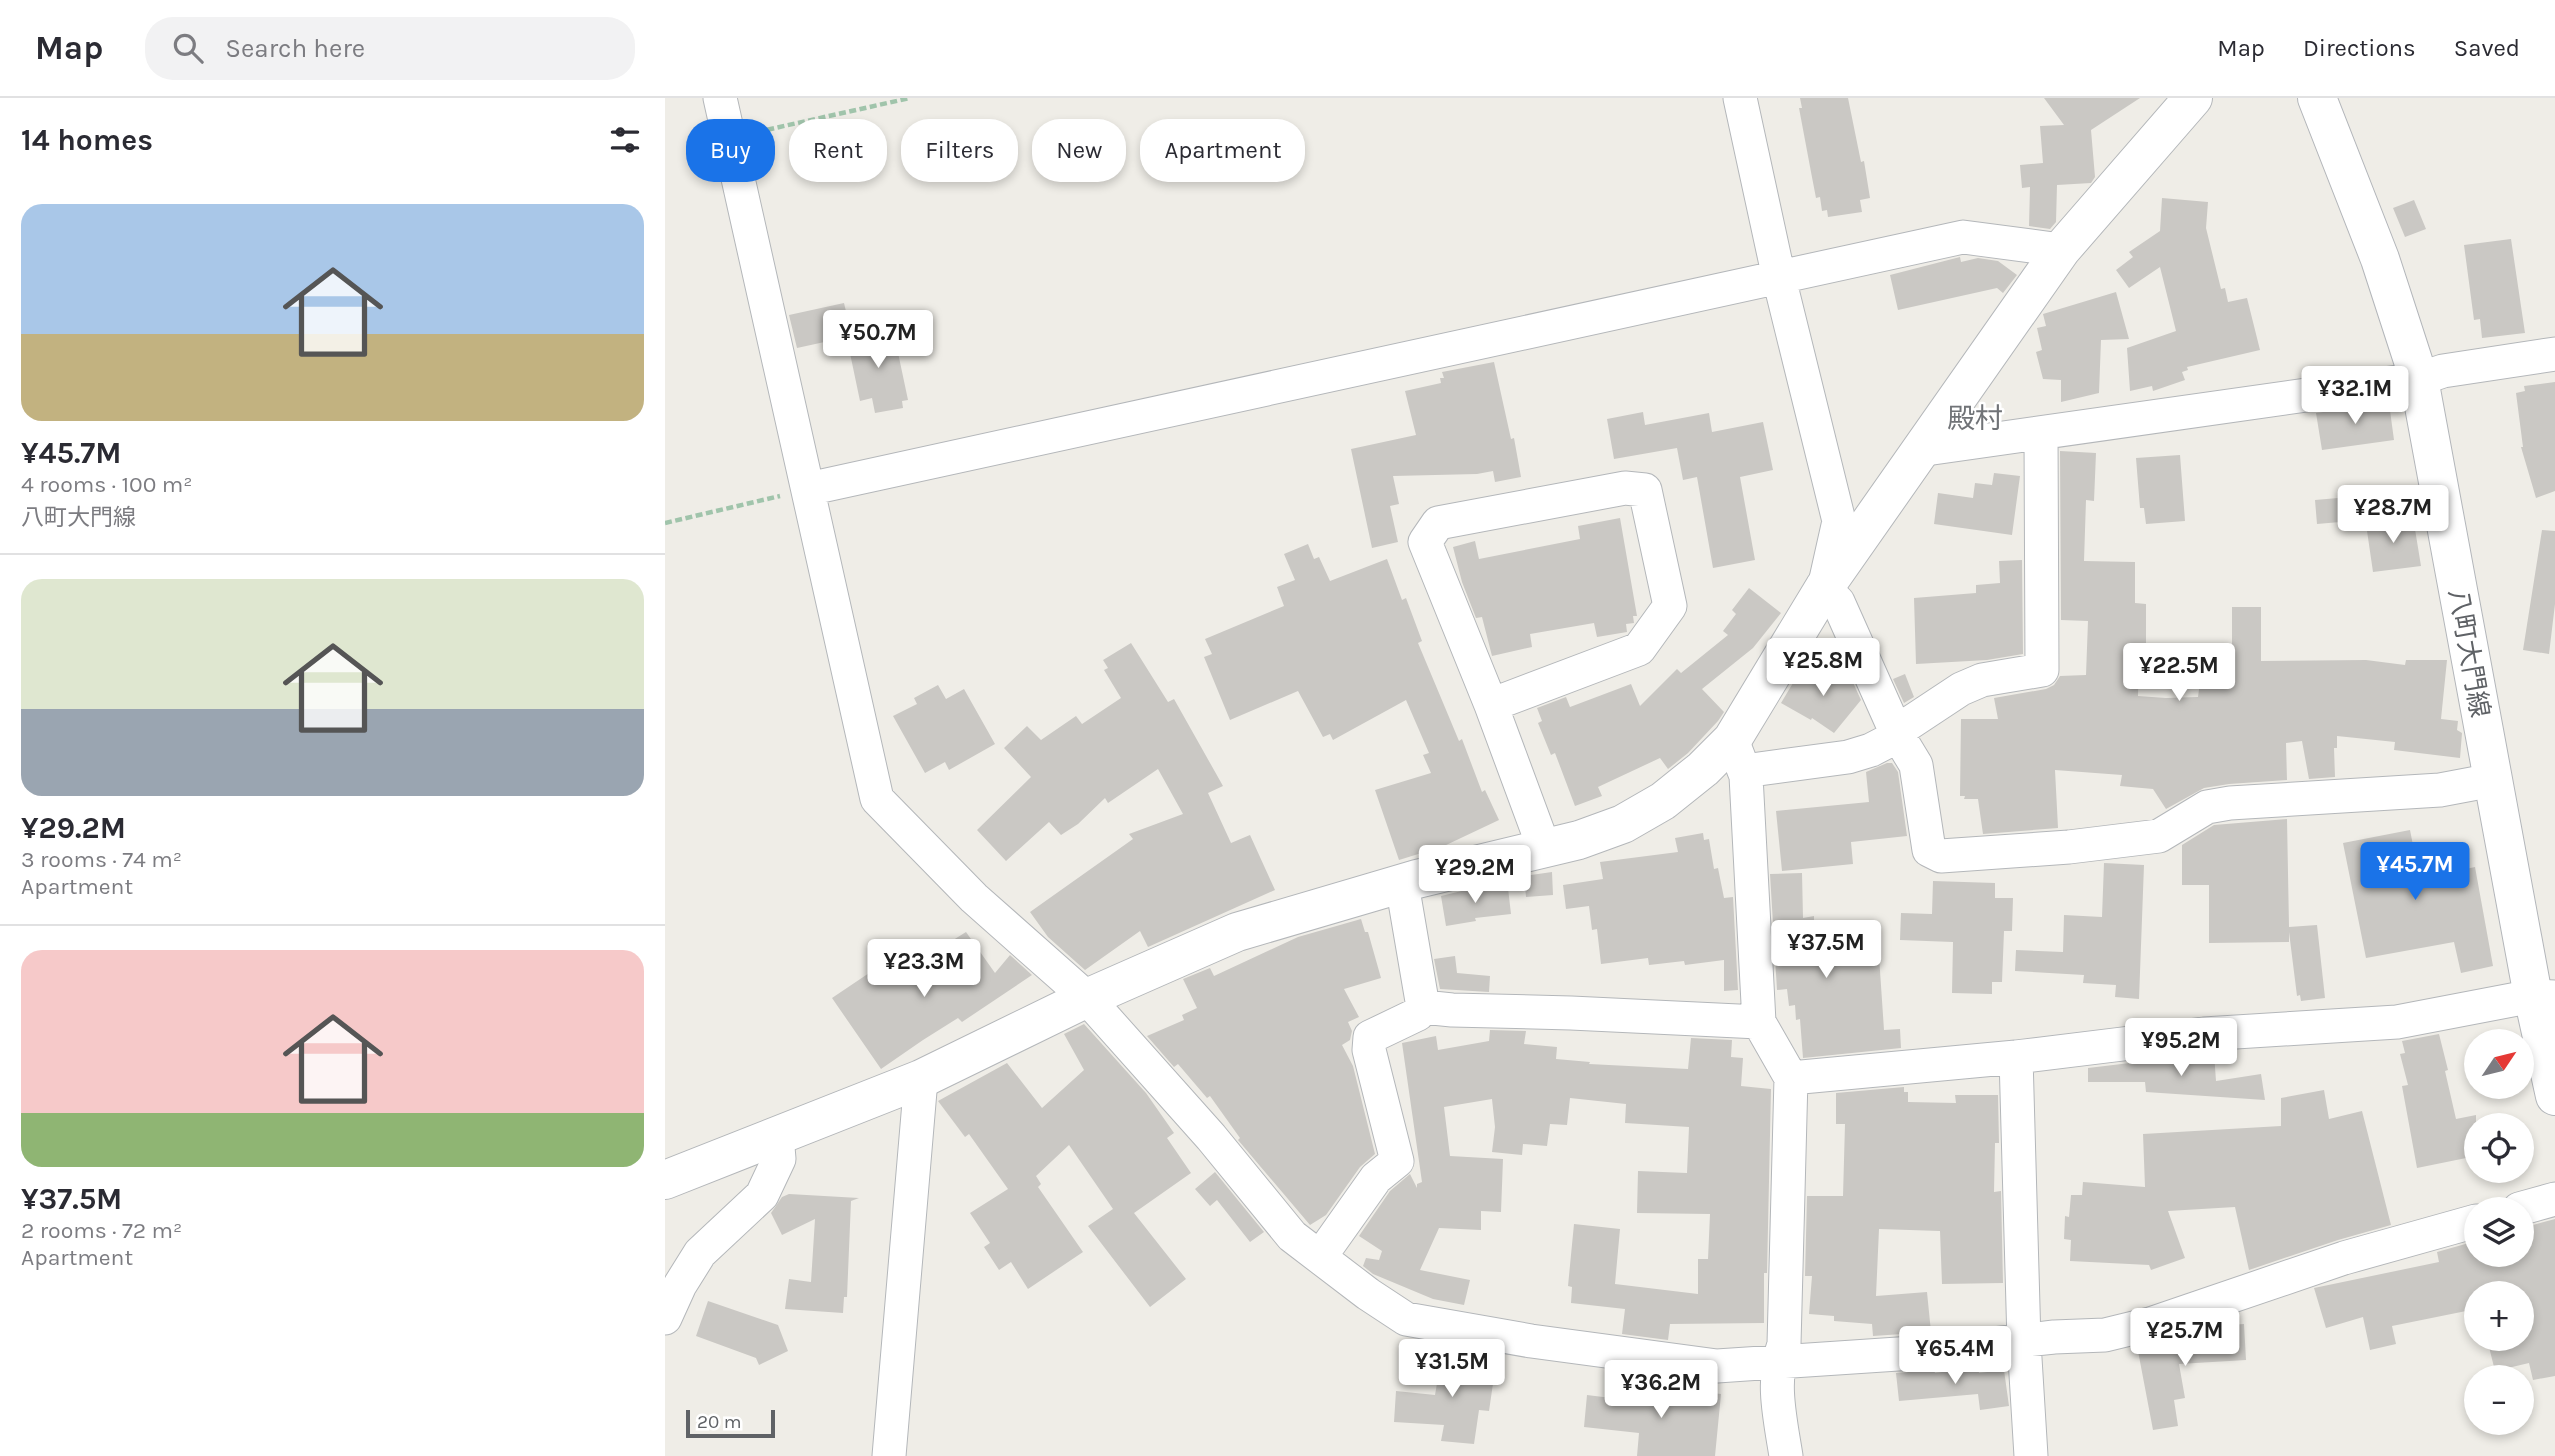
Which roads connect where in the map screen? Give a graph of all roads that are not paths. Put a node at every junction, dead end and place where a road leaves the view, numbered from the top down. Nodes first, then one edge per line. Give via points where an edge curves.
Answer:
1 (720, 98) edge
2 (1740, 98) edge
3 (2193, 98) edge
4 (2318, 98) edge
5 (2061, 250) junction
6 (1779, 278) junction
7 (2555, 354) edge
8 (2419, 379) junction
9 (2041, 433) junction
10 (1919, 450) junction
11 (808, 489) junction
12 (1824, 588) junction
13 (1491, 705) junction
14 (1897, 734) junction
15 (1738, 755) junction
16 (2493, 780) junction
17 (1544, 848) junction
18 (1402, 884) junction
19 (2544, 996) edge
20 (1087, 998) junction
21 (1423, 1007) junction
22 (1759, 1023) junction
23 (2016, 1057) junction
24 (1791, 1078) junction
25 (921, 1079) junction
26 (2555, 1096) edge
27 (777, 1136) junction
28 (665, 1180) edge
29 (2555, 1199) edge
30 (2534, 1205) edge
31 (2464, 1224) edge
32 (1320, 1257) junction
33 (665, 1318) edge
34 (2024, 1342) junction
35 (1778, 1362) junction
36 (889, 1456) edge
37 (1786, 1456) edge
38 (2031, 1456) edge

1 - 11 street
2 - 6 street
3 - 5 street
4 - 8 street, 八町大門線 via 2380,259
5 - 6 street via 1963,237
5 - 10 street
6 - 11 street
6 - 12 street via 1839,521
7 - 8 street via 2443,371
8 - 9 street
8 - 16 street, 八町大門線
9 - 10 street
9 - 14 street via 2042,670 1982,680 1961,689
10 - 12 street
11 - 20 street via 877,799 974,898
12 - 14 street via 1838,602
12 - 15 street
13 - 13 street via 1426,541 1438,523 1625,488 1645,490 1669,606 1639,649
13 - 17 street
14 - 15 street via 1848,757
14 - 16 street via 1916,765 1929,850 1941,856 2158,836 2207,807 2230,803 2440,790
15 - 17 street via 1703,769 1663,801 1623,824
15 - 22 street
16 - 19 street, 八町大門線
17 - 18 street
18 - 20 street via 1237,932
18 - 21 street
19 - 23 street via 2397,1022 2204,1034
19 - 26 street, 八町大門線
20 - 25 street
20 - 32 street via 1292,1236
21 - 22 street
21 - 32 street via 1418,1014 1370,1037 1369,1050 1397,1161 1376,1178
22 - 24 street
23 - 24 street
23 - 34 street
24 - 35 street via 1784,1344
25 - 27 street
25 - 36 street
27 - 28 street
27 - 33 street via 779,1159 762,1195 700,1253
29 - 30 street
31 - 34 street via 2344,1258 2150,1324 2105,1335
32 - 35 street via 1406,1319 1717,1366
34 - 35 street
34 - 38 street
35 - 37 street via 1776,1390

